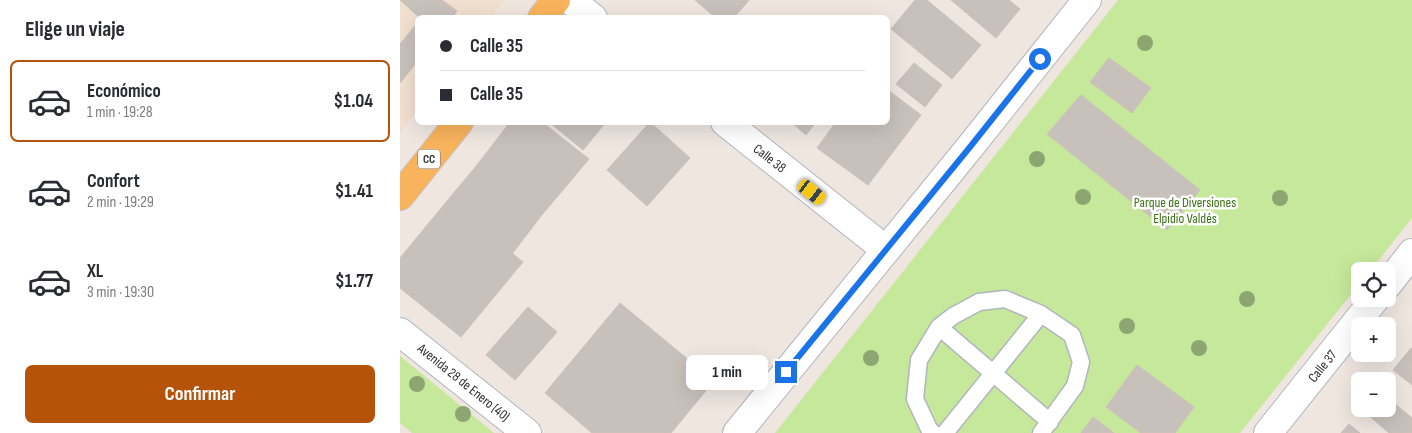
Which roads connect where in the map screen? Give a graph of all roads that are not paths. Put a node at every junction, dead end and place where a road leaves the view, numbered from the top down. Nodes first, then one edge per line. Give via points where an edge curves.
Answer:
1 (556, 0) edge
2 (570, 0) edge
3 (1087, 0) edge
4 (544, 15) edge
5 (588, 15) edge
6 (457, 125) edge
7 (729, 125) edge
8 (400, 196) edge
9 (886, 250) junction
10 (1412, 253) edge
11 (1396, 274) edge
12 (1369, 307) edge
13 (1041, 314) junction
14 (939, 327) junction
15 (400, 332) edge
16 (993, 373) junction
17 (1045, 427) edge
18 (527, 433) edge
19 (736, 433) edge
20 (934, 433) edge
21 (945, 433) edge
22 (1268, 433) edge

1 - 4 main road
2 - 5 street
3 - 9 street
6 - 8 main road, CC
7 - 9 street, Calle 38
9 - 19 street
10 - 11 street
12 - 22 street, Calle 37
13 - 14 lane via 1005,299 979,302
13 - 16 lane
13 - 17 lane via 1072,335 1081,362 1075,386
14 - 16 lane
14 - 20 lane via 919,360 915,399
15 - 18 street, Avenida 28 de Enero (40)
16 - 17 lane
16 - 21 lane

